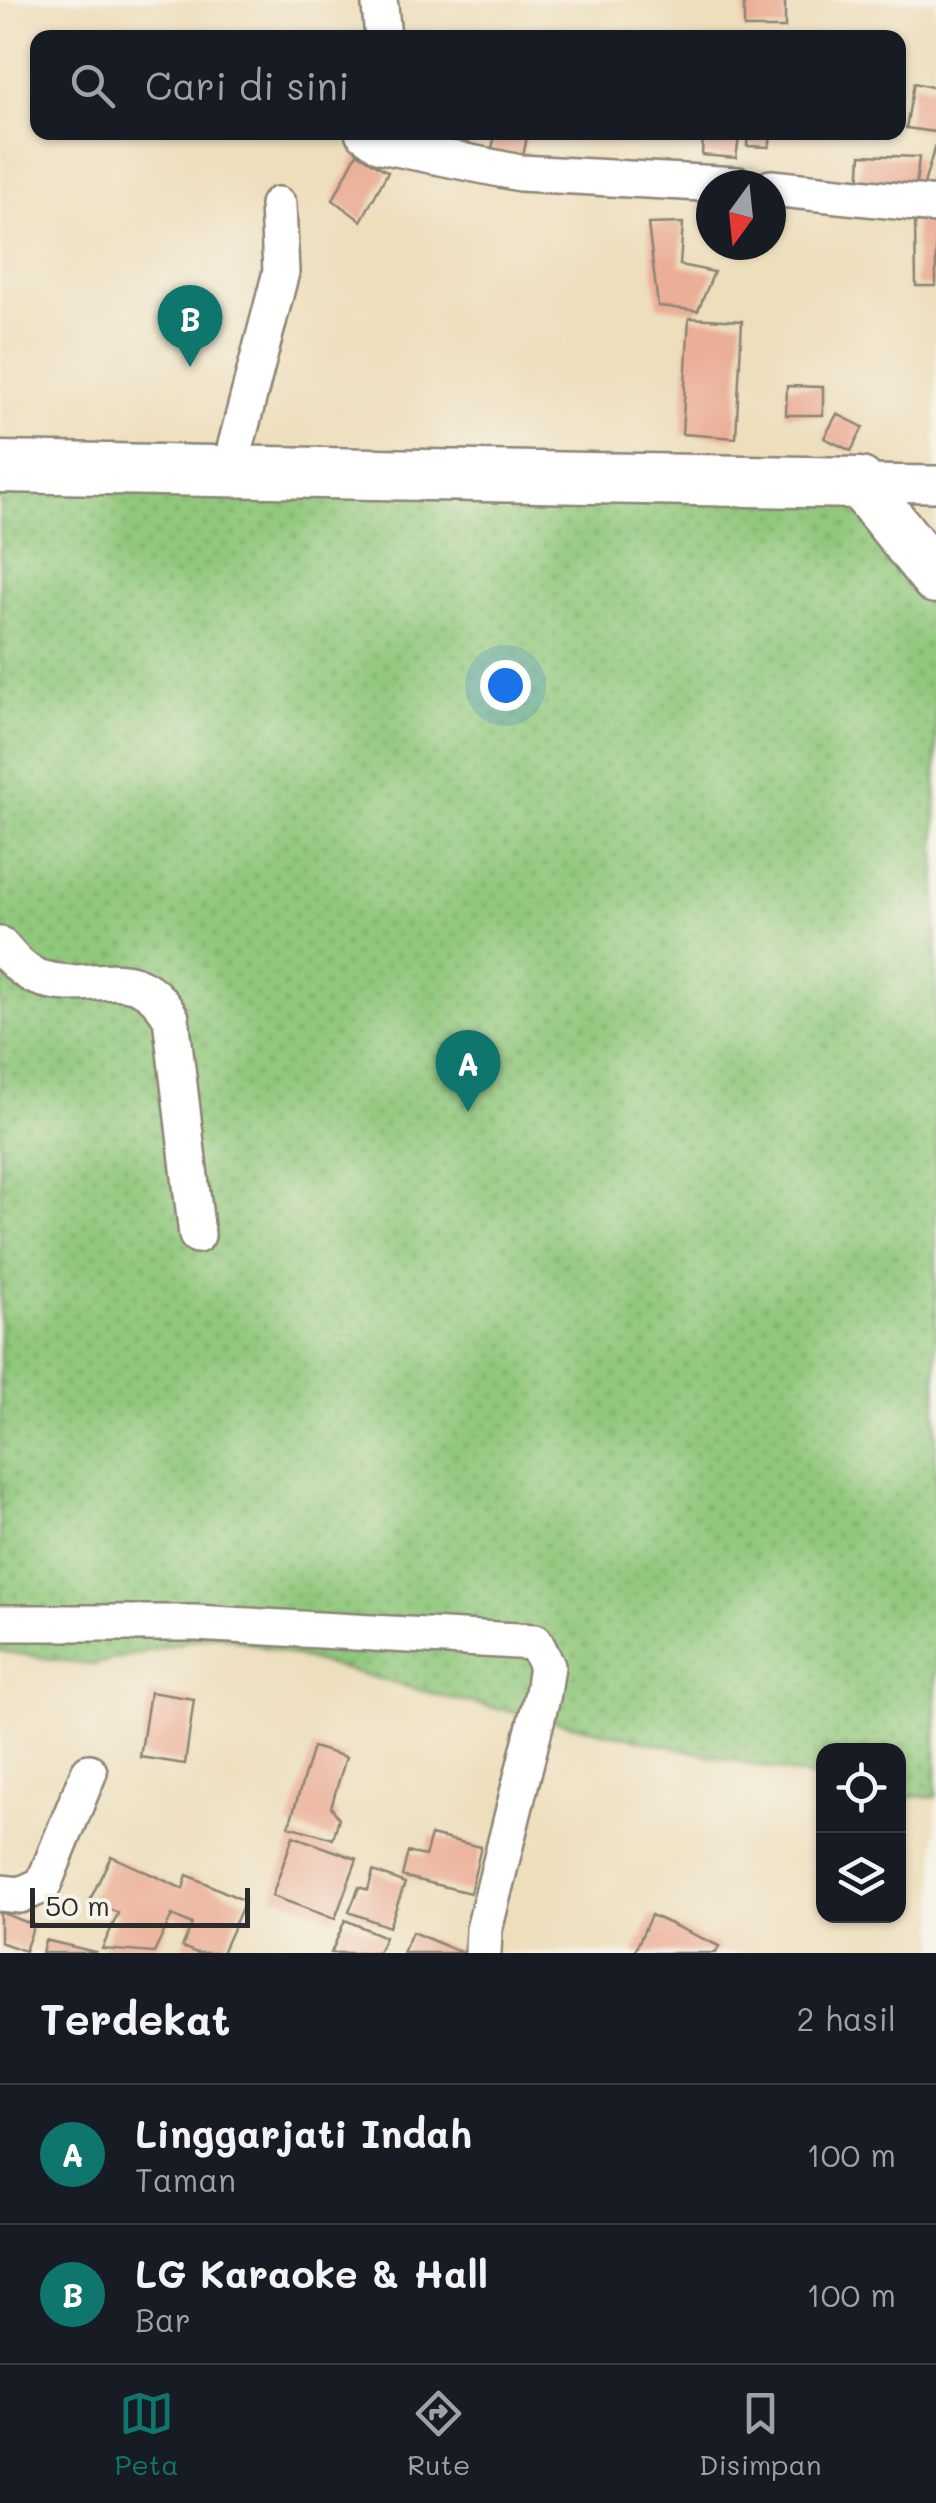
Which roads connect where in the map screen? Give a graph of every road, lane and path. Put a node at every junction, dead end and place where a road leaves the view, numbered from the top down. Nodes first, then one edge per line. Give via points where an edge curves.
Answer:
1 (374, 140) edge
2 (696, 183) edge
3 (786, 190) edge
4 (278, 204) dead end
5 (936, 205) edge
6 (0, 467) edge
7 (230, 468) junction
8 (860, 483) junction
9 (936, 484) edge
10 (936, 578) edge
11 (0, 945) edge
12 (197, 1236) dead end
13 (0, 1623) edge
14 (89, 1772) dead end
15 (0, 1892) edge
16 (482, 1953) edge

1 - 2 street via 510,172
3 - 5 street
4 - 7 street via 282,272
6 - 7 street
7 - 8 street
8 - 9 street
8 - 10 street
11 - 12 street via 41,979 125,979 164,1005 172,1018
13 - 16 street via 194,1623 535,1642 547,1666 543,1692
14 - 15 street via 43,1886 20,1896

